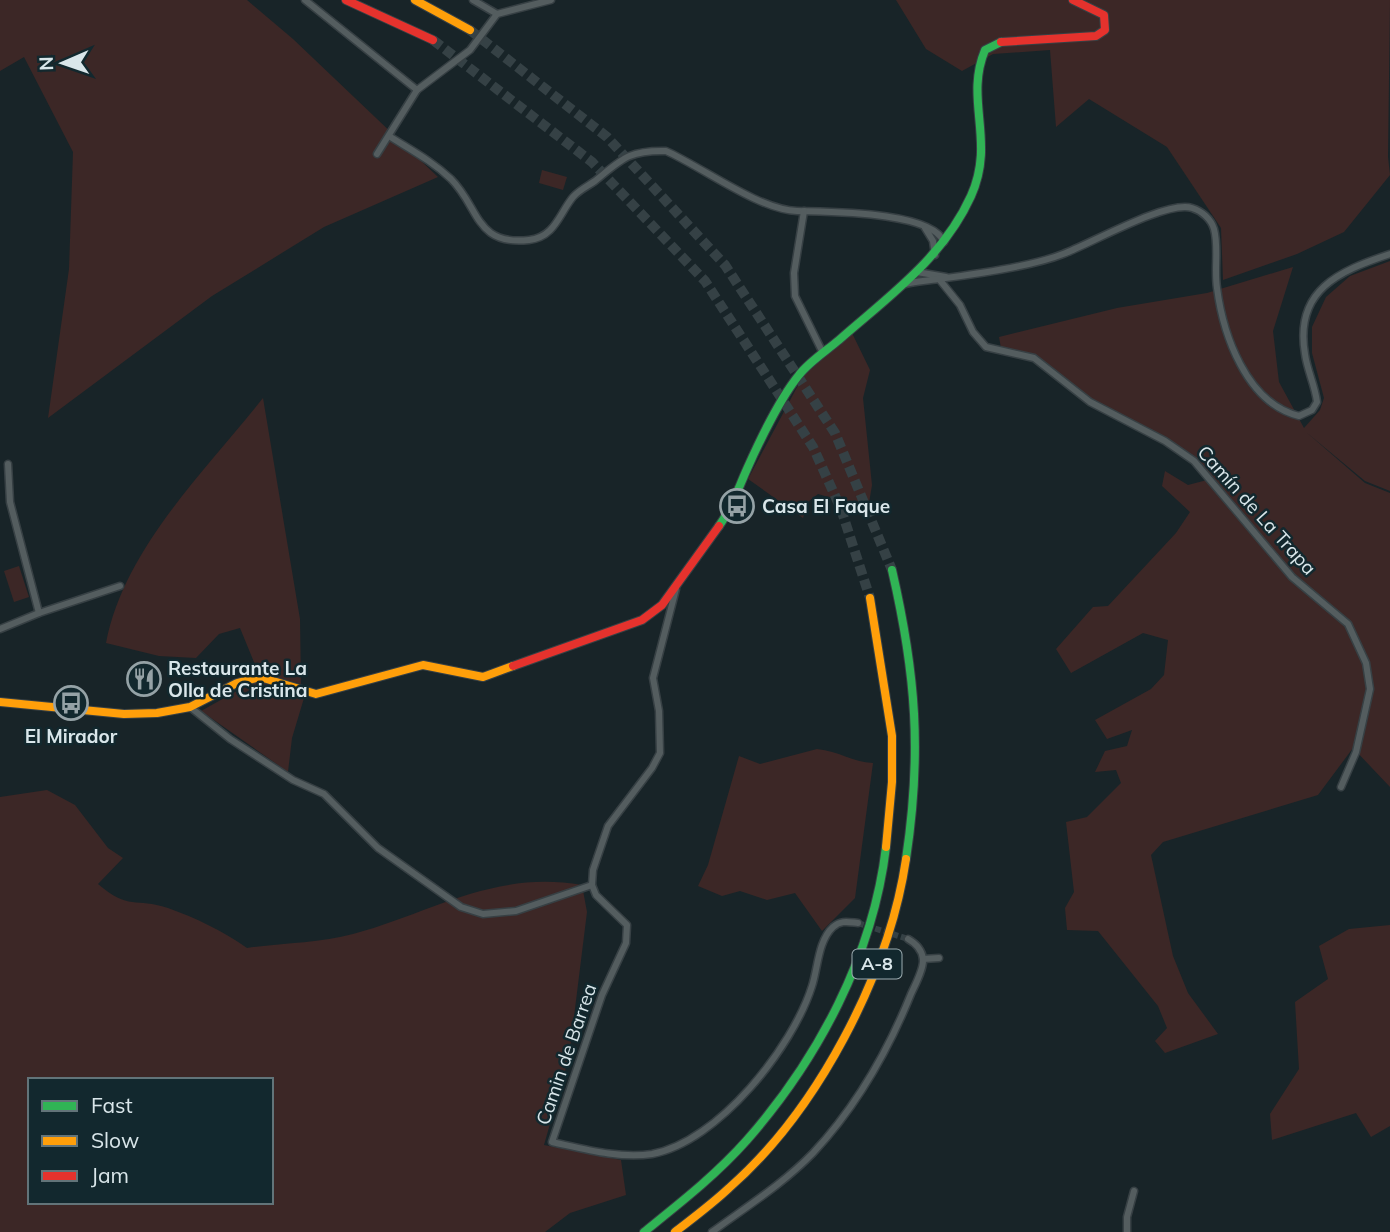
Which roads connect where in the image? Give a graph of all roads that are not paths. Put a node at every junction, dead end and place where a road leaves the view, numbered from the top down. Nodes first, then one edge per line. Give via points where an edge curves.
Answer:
1 (305, 0) edge
2 (346, 0) edge
3 (415, 0) edge
4 (473, 0) edge
5 (551, 0) edge
6 (1073, 0) edge
7 (497, 14) junction
8 (470, 30) tunnel mouth
9 (433, 40) tunnel mouth
10 (417, 90) junction
11 (389, 136) junction
12 (377, 154) dead end
13 (804, 211) junction
14 (928, 231) junction
15 (944, 242) junction
16 (1390, 254) edge
17 (932, 259) junction
18 (917, 272) junction
19 (938, 277) junction
20 (929, 280) junction
21 (901, 285) junction
22 (822, 351) junction
23 (8, 464) dead end
24 (892, 570) tunnel mouth
25 (120, 586) dead end
26 (676, 587) junction
27 (870, 598) tunnel mouth
28 (38, 613) junction
29 (0, 629) edge
30 (0, 702) edge
31 (190, 707) junction
32 (1341, 787) dead end
33 (592, 885) junction
34 (858, 923) tunnel mouth
35 (908, 939) tunnel mouth
36 (939, 958) dead end
37 (923, 959) junction
38 (1134, 1191) dead end
39 (643, 1232) edge
40 (675, 1232) edge
41 (712, 1232) edge
42 (1127, 1232) edge

1 - 10 street
2 - 9 main road
3 - 8 main road
4 - 7 street
5 - 7 street
6 - 15 main road via 1097,10 1106,19 1105,30 1088,36 1003,41 985,50 977,74 982,168
7 - 10 street via 470,50
10 - 11 street
11 - 12 street
11 - 13 street via 420,153 452,181 482,228 508,240 545,235 575,195 616,162 639,152 666,151 775,206
13 - 14 street via 874,215
13 - 22 street via 795,296
14 - 15 street
14 - 17 street, Camín de La Trapa
15 - 17 main road
16 - 19 street via 1346,270 1311,302 1303,343 1317,401 1312,410 1298,416 1276,405 1244,372 1221,310 1214,228 1191,207 1145,218 1061,255
17 - 18 main road
17 - 19 street, Camín de La Trapa
18 - 19 street
18 - 20 street
18 - 21 main road
19 - 20 street
19 - 32 street, Camín de La Trapa via 986,347 1034,358 1090,402 1195,461 1292,577 1348,625 1366,663 1370,689 1356,752
20 - 21 street
21 - 22 main road
22 - 26 main road via 792,386 730,510
23 - 28 street via 10,502
24 - 40 main road, A-8 via 913,674 917,729 911,845 887,937 860,1007 812,1091 750,1167
25 - 28 street
26 - 31 main road via 642,620 484,677 423,665 316,694 260,677
26 - 33 street via 653,678 660,753 608,826 597,849
27 - 39 main road, A-8 via 886,676 892,780 887,841 864,944 813,1055 775,1109 736,1156
28 - 29 street
30 - 31 main road via 124,714
31 - 33 street via 293,779 324,794 378,848 461,907 483,914 516,911
33 - 34 street, Camin de Barrea via 596,895 627,925 628,934 552,1142 590,1150 630,1155 674,1148 736,1103 791,1030 812,988 822,946 832,928 842,921
35 - 37 street via 918,945
36 - 37 street
37 - 41 street via 895,1033 850,1108 812,1154 760,1199
38 - 42 street

